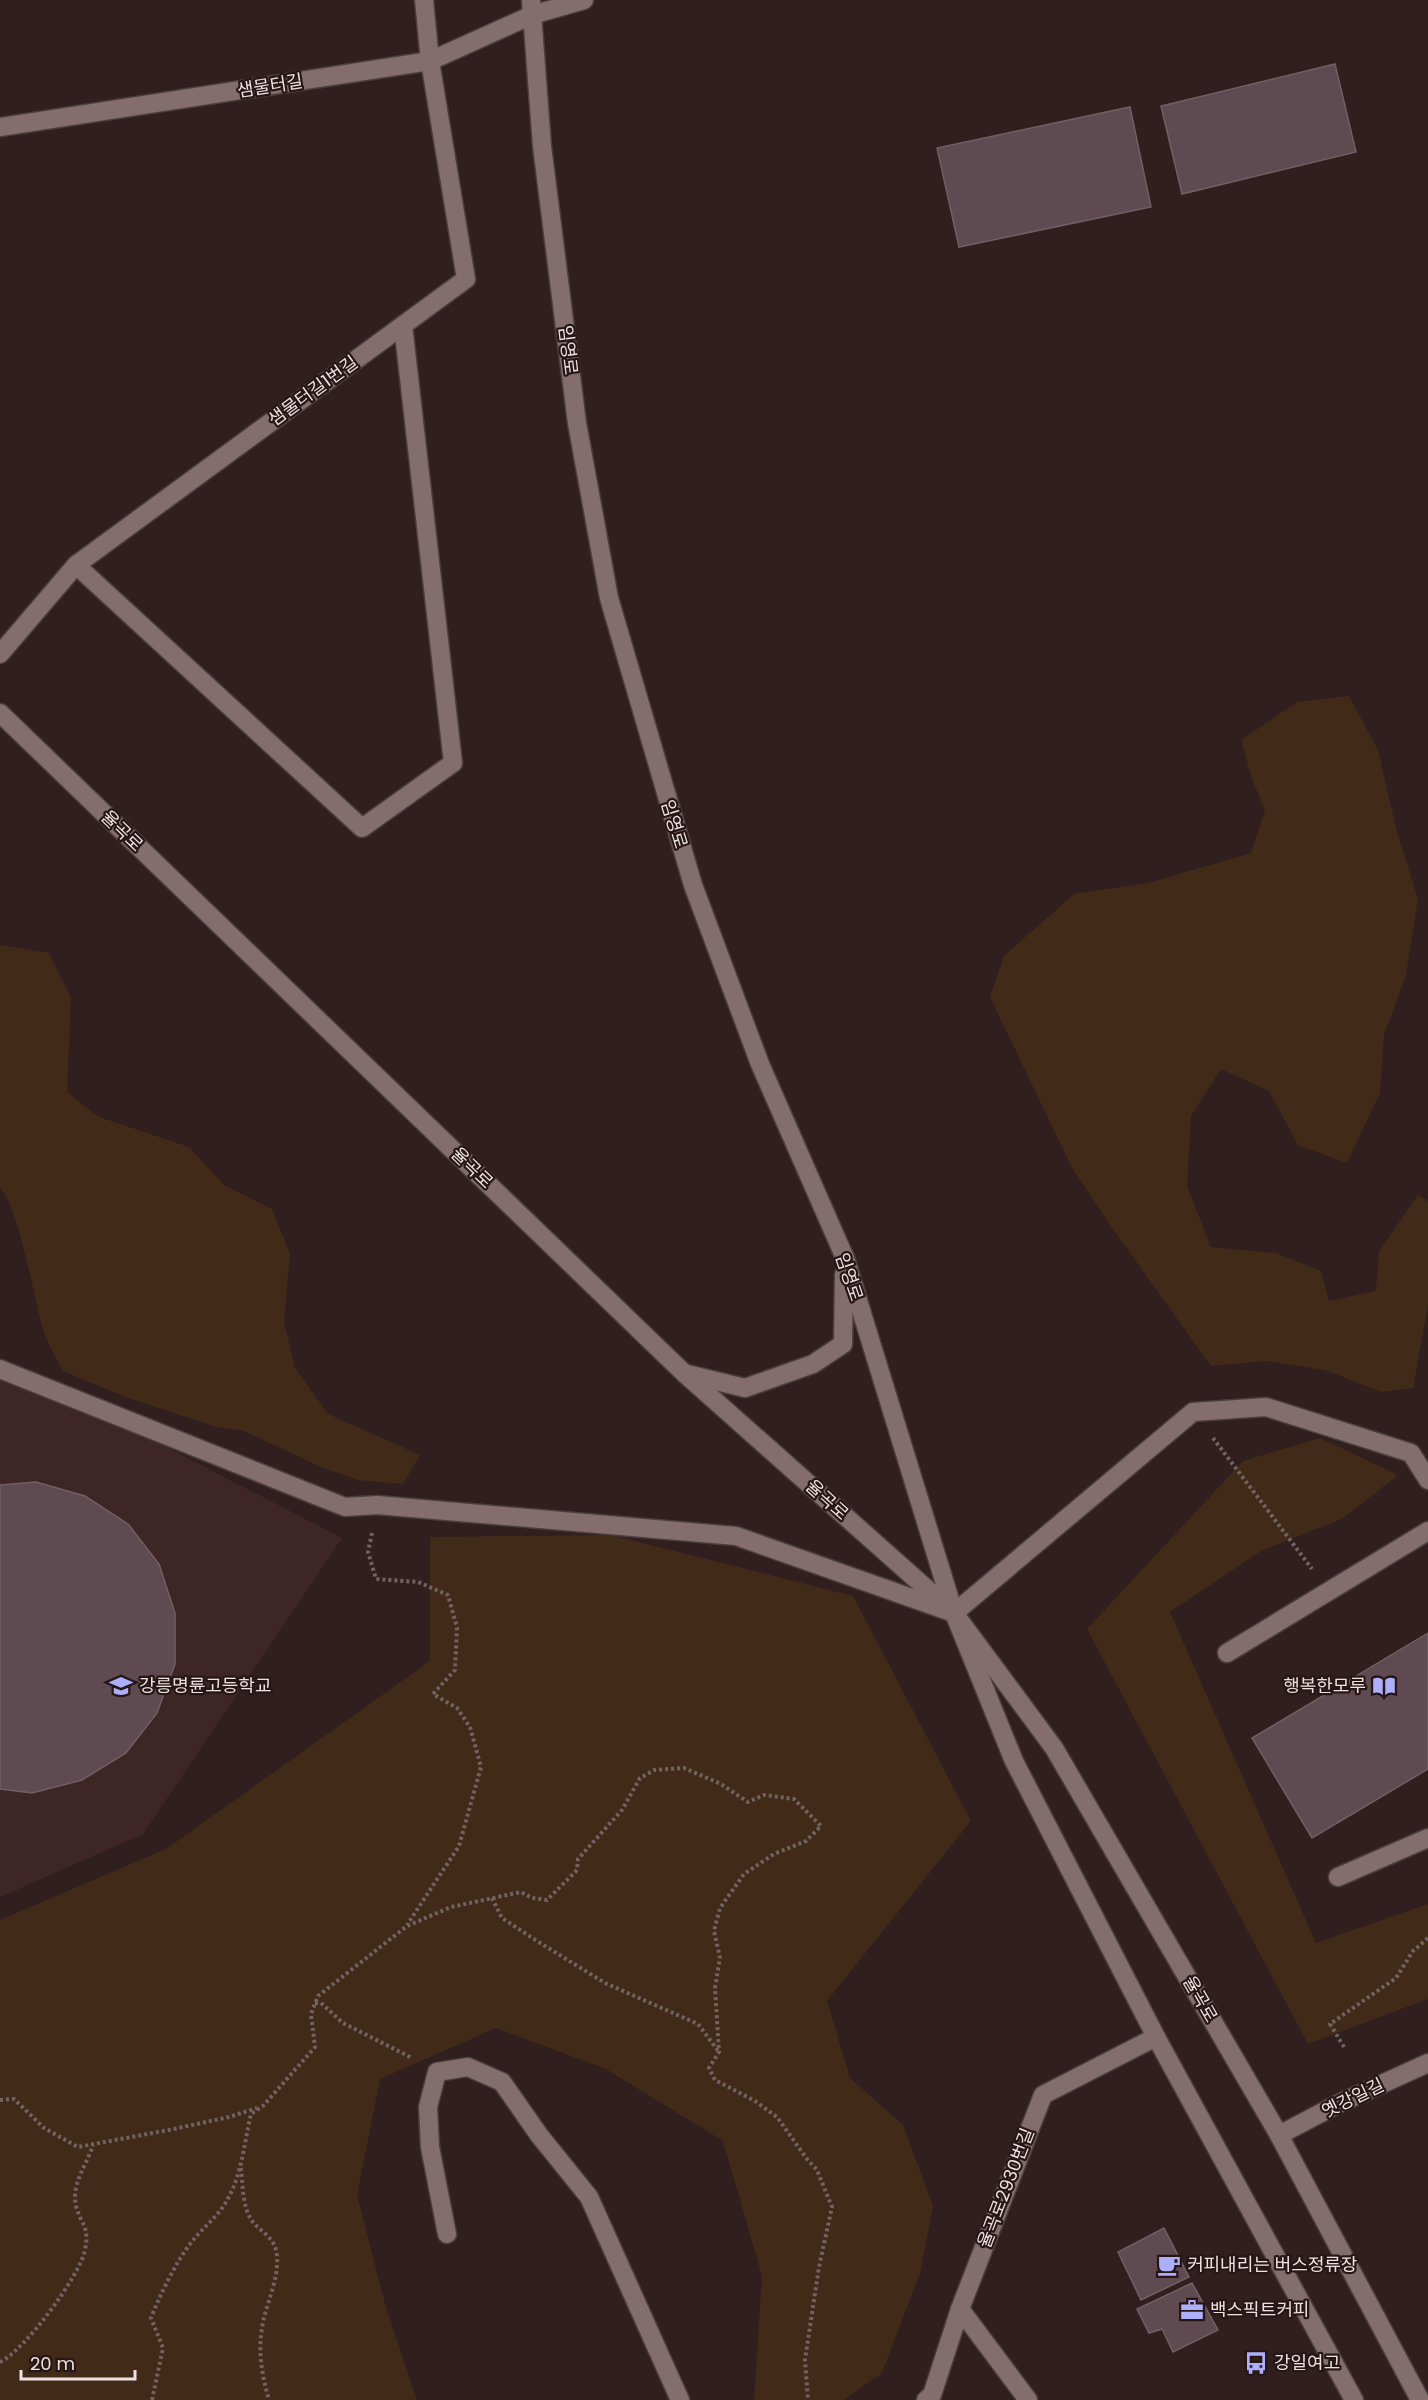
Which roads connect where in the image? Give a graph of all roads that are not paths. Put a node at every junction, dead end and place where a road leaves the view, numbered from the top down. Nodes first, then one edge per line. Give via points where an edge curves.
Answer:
1 (424, 0) edge
2 (584, 0) edge
3 (531, 8) edge
4 (430, 61) junction
5 (0, 127) edge
6 (403, 325) junction
7 (76, 565) junction
8 (0, 654) edge
9 (0, 713) edge
10 (844, 1258) junction
11 (0, 1369) edge
12 (684, 1374) junction
13 (1428, 1480) edge
14 (1428, 1531) edge
15 (954, 1613) junction
16 (1227, 1653) dead end
17 (1428, 1838) edge
18 (1338, 1877) dead end
19 (1156, 2037) junction
20 (1428, 2063) edge
21 (1279, 2135) junction
22 (447, 2234) dead end
23 (960, 2309) junction
24 (680, 2400) edge
25 (926, 2400) edge
26 (1028, 2400) edge
27 (1354, 2400) edge
28 (1420, 2400) edge

1 - 4 street
2 - 3 street, 샘물터길
3 - 4 street, 샘물터길
3 - 10 street, 임영로 via 542,146 577,423 609,598 693,885 760,1064
4 - 5 street, 샘물터길
4 - 6 street, 샘물터길1번길 via 466,279
6 - 7 street, 샘물터길1번길
6 - 7 street via 453,763 362,828
7 - 8 street, 샘물터길1번길
9 - 12 street, 율곡로
10 - 12 street via 843,1344 813,1364 745,1388
10 - 15 street, 임영로
11 - 15 street via 345,1507 377,1505 735,1536
12 - 15 street, 율곡로
13 - 15 street via 1411,1453 1266,1407 1193,1412
14 - 16 street
15 - 19 street, 율곡로 via 1014,1761
15 - 21 street, 율곡로 via 1054,1748
17 - 18 street
19 - 23 street, 율곡로2930번길 via 1043,2095
19 - 27 street, 율곡로
20 - 21 street, 옛강일길
21 - 28 street, 율곡로
22 - 24 street via 430,2147 428,2107 437,2072 468,2067 502,2082 589,2197
23 - 25 street, 율곡로2930번길 via 932,2395
23 - 26 street

